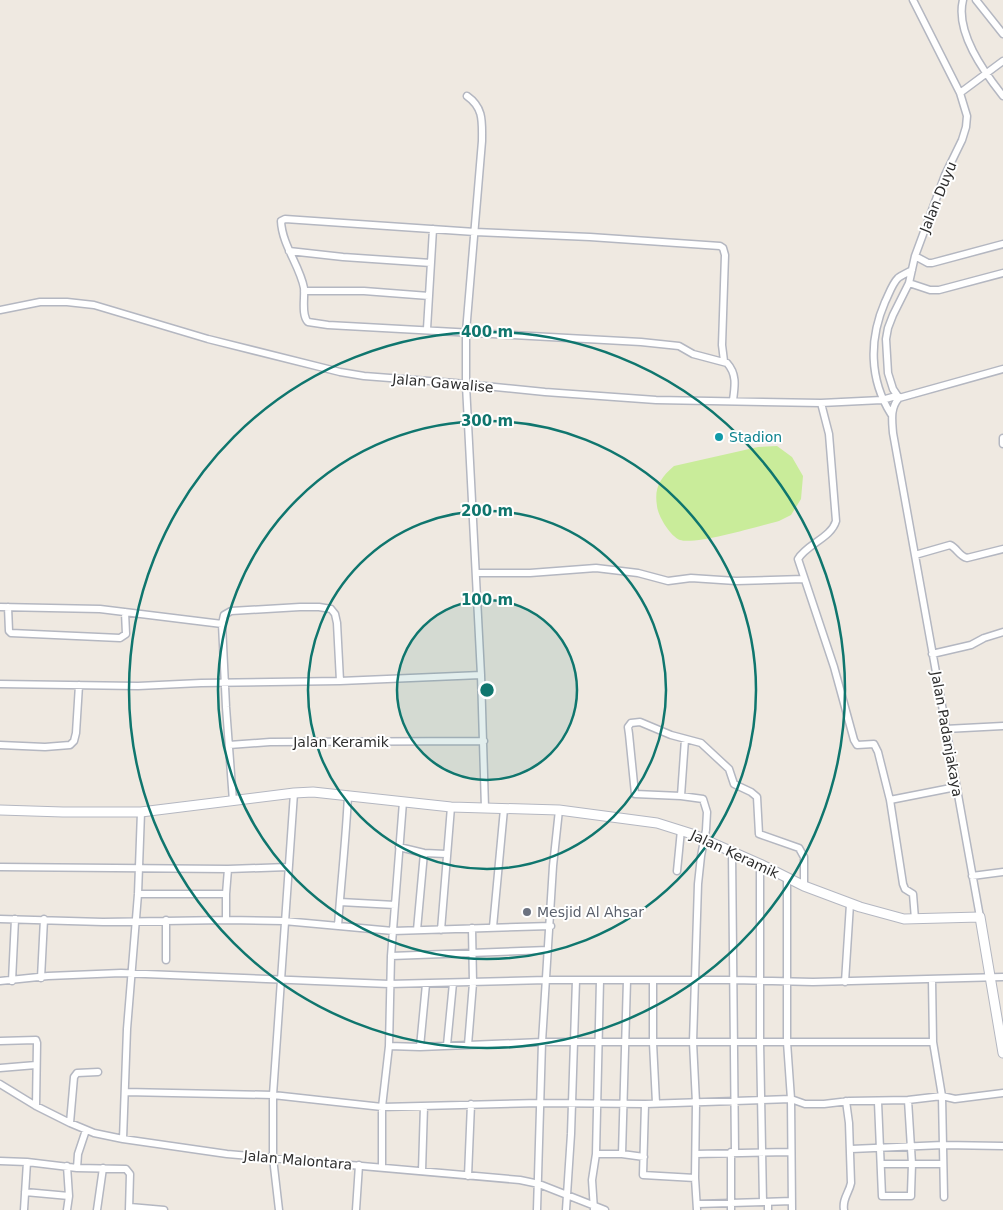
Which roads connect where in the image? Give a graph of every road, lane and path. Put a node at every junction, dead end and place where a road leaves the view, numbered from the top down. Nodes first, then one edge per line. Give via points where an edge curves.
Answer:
1 (913, 0) edge
2 (963, 0) edge
3 (976, 0) edge
4 (1003, 34) edge
5 (1003, 61) edge
6 (986, 74) junction
7 (960, 93) junction
8 (467, 96) dead end
9 (1003, 96) edge
10 (433, 230) junction
11 (475, 232) junction
12 (1003, 244) edge
13 (289, 251) junction
14 (915, 256) junction
15 (431, 263) junction
16 (912, 270) junction
17 (1003, 273) edge
18 (909, 283) junction
19 (304, 291) junction
20 (429, 296) junction
21 (0, 310) edge
22 (427, 330) junction
23 (466, 332) junction
24 (724, 361) junction
25 (1003, 368) edge
26 (466, 385) junction
27 (898, 397) junction
28 (733, 400) junction
29 (882, 400) junction
30 (822, 403) junction
31 (892, 414) junction
32 (1003, 438) edge
33 (1003, 444) edge
34 (1003, 549) edge
35 (915, 555) junction
36 (476, 573) junction
37 (804, 579) junction
38 (0, 607) edge
39 (8, 607) junction
40 (125, 612) junction
41 (222, 624) junction
42 (1003, 632) edge
43 (932, 654) junction
44 (481, 675) junction
45 (340, 681) junction
46 (225, 683) junction
47 (0, 684) edge
48 (79, 685) junction
49 (1003, 726) edge
50 (945, 729) junction
51 (685, 739) junction
52 (484, 741) junction
53 (0, 745) edge
54 (229, 745) junction
55 (956, 787) junction
56 (294, 793) junction
57 (348, 795) junction
58 (681, 796) junction
59 (890, 800) junction
60 (233, 801) junction
61 (403, 802) junction
62 (451, 807) junction
63 (485, 808) junction
64 (504, 809) junction
65 (0, 810) edge
66 (558, 810) junction
67 (140, 812) junction
68 (681, 830) junction
69 (704, 839) junction
70 (399, 848) junction
71 (732, 852) junction
72 (424, 853) junction
73 (446, 854) junction
74 (760, 864) junction
75 (0, 867) edge
76 (288, 867) junction
77 (139, 868) junction
78 (228, 869) junction
79 (677, 871) dead end
80 (1003, 872) edge
81 (972, 876) junction
82 (786, 878) junction
83 (804, 886) junction
84 (138, 894) junction
85 (226, 894) junction
86 (340, 902) junction
87 (850, 904) junction
88 (395, 906) junction
89 (980, 917) junction
90 (0, 919) edge
91 (16, 919) junction
92 (44, 919) junction
93 (915, 919) junction
94 (166, 920) junction
95 (226, 920) junction
96 (136, 921) junction
97 (284, 921) junction
98 (338, 926) junction
99 (551, 926) junction
100 (493, 927) junction
101 (472, 928) junction
102 (392, 930) junction
103 (417, 930) junction
104 (441, 930) junction
105 (548, 950) junction
106 (472, 952) junction
107 (391, 956) junction
108 (166, 960) dead end
109 (131, 974) junction
110 (990, 976) junction
111 (1003, 977) edge
112 (40, 978) junction
113 (281, 978) junction
114 (932, 979) junction
115 (547, 980) junction
116 (576, 980) junction
117 (600, 980) junction
118 (627, 980) junction
119 (653, 980) junction
120 (734, 980) junction
121 (760, 980) junction
122 (0, 981) edge
123 (12, 981) junction
124 (694, 981) junction
125 (787, 982) junction
126 (846, 982) junction
127 (452, 983) junction
128 (473, 983) junction
129 (389, 984) junction
130 (426, 984) junction
131 (0, 1041) edge
132 (542, 1042) junction
133 (626, 1042) junction
134 (653, 1042) junction
135 (693, 1042) junction
136 (733, 1042) junction
137 (760, 1042) junction
138 (787, 1042) junction
139 (933, 1042) junction
140 (572, 1043) junction
141 (598, 1043) junction
142 (447, 1045) junction
143 (468, 1045) junction
144 (389, 1046) junction
145 (420, 1047) junction
146 (1003, 1053) edge
147 (36, 1065) junction
148 (0, 1068) edge
149 (98, 1072) dead end
150 (0, 1084) edge
151 (125, 1092) junction
152 (1003, 1093) edge
153 (273, 1095) junction
154 (942, 1096) junction
155 (791, 1099) junction
156 (762, 1100) junction
157 (908, 1100) junction
158 (846, 1101) junction
159 (734, 1102) junction
160 (878, 1102) junction
161 (540, 1103) junction
162 (656, 1103) junction
163 (696, 1103) junction
164 (471, 1104) junction
165 (571, 1104) junction
166 (598, 1104) junction
167 (624, 1104) junction
168 (644, 1104) junction
169 (36, 1106) junction
170 (424, 1106) junction
171 (382, 1107) junction
172 (70, 1123) junction
173 (86, 1130) junction
174 (123, 1138) junction
175 (942, 1145) junction
176 (1003, 1146) edge
177 (880, 1147) junction
178 (910, 1147) junction
179 (850, 1149) junction
180 (733, 1152) junction
181 (763, 1152) junction
182 (791, 1152) junction
183 (596, 1154) junction
184 (622, 1154) junction
185 (696, 1154) junction
186 (644, 1157) junction
187 (273, 1158) junction
188 (0, 1161) edge
189 (27, 1162) junction
190 (881, 1164) junction
191 (912, 1164) junction
192 (943, 1164) junction
193 (359, 1165) junction
194 (67, 1166) junction
195 (382, 1167) junction
196 (77, 1168) junction
197 (103, 1168) junction
198 (422, 1171) junction
199 (468, 1176) junction
200 (695, 1178) junction
201 (539, 1184) junction
202 (25, 1192) junction
203 (567, 1195) junction
204 (68, 1196) junction
205 (944, 1197) dead end
206 (792, 1201) junction
207 (766, 1202) junction
208 (731, 1206) edge
209 (697, 1207) edge
210 (130, 1208) edge
211 (594, 1208) edge
212 (24, 1210) edge
213 (67, 1210) edge
214 (97, 1210) edge
215 (164, 1210) edge
216 (279, 1210) edge
217 (356, 1210) edge
218 (537, 1210) edge
219 (566, 1210) edge
220 (605, 1210) edge
221 (768, 1210) edge
222 (792, 1210) edge
223 (844, 1210) edge

1 - 7 street, Jalan Duyu
2 - 6 street via 962,20 969,42
3 - 4 street
5 - 6 street
6 - 7 street
6 - 9 street
7 - 14 street, Jalan Duyu via 967,116 966,126
8 - 11 street via 478,105 482,119
10 - 11 street
10 - 13 street via 285,219 281,223
10 - 15 street
11 - 23 street
11 - 24 street via 722,247 725,256
12 - 14 street via 932,264
13 - 15 street
13 - 19 street
14 - 16 street, Jalan Duyu
15 - 20 street
16 - 18 street, Jalan Duyu
16 - 29 street via 898,279 875,330 874,355
17 - 18 street via 945,289 930,290
18 - 27 street, Jalan Duyu via 893,314 887,336 888,373
19 - 20 street
19 - 22 street via 308,322
20 - 22 street
21 - 26 street, Jalan Gawalise via 40,302 94,306 340,372
22 - 23 street
23 - 24 street via 679,346 692,354
23 - 26 street
24 - 28 street via 735,375
25 - 27 street, Jalan Gawalise
26 - 28 street, Jalan Gawalise via 656,400
26 - 36 street
27 - 29 street, Jalan Gawalise
27 - 31 street
28 - 30 street, Jalan Gawalise
29 - 30 street, Jalan Gawalise
29 - 31 street
30 - 37 street via 830,443 836,521 832,530 799,558
31 - 35 street, Jalan Padanjakaya
32 - 33 street
34 - 35 street via 967,558 950,545
35 - 43 street, Jalan Padanjakaya
36 - 37 street via 596,568 638,573 668,581 691,578 736,581
36 - 44 street
37 - 59 street via 834,666 854,740 857,745 875,746
38 - 39 street
39 - 40 street
39 - 40 street via 11,633 120,638 126,634
40 - 41 street
41 - 45 street via 224,615 231,612 300,607 332,609 337,623
41 - 46 street
42 - 43 street via 971,645
43 - 50 street, Jalan Padanjakaya
44 - 45 street
44 - 52 street
45 - 46 street
46 - 48 street
46 - 54 street
47 - 48 street
48 - 53 street via 76,733 70,745
49 - 50 street
50 - 55 street, Jalan Padanjakaya
51 - 58 street
51 - 58 street via 640,722 633,722 628,727 635,794
51 - 83 street via 704,745 729,769 734,784 755,795 760,834 800,848 804,856
52 - 54 street, Jalan Keramik
52 - 63 street
54 - 60 street
55 - 59 street
55 - 81 street, Jalan Padanjakaya
56 - 57 street, Jalan Keramik
56 - 60 street, Jalan Keramik
56 - 76 street
57 - 61 street, Jalan Keramik
57 - 86 street
58 - 69 street via 703,800 707,812
59 - 93 street via 903,884 913,894
60 - 67 street, Jalan Keramik
61 - 62 street, Jalan Keramik
61 - 70 street
62 - 63 street, Jalan Keramik
62 - 73 street
63 - 64 street, Jalan Keramik
64 - 66 street, Jalan Keramik
64 - 100 street
65 - 67 street, Jalan Keramik
66 - 68 street, Jalan Keramik via 640,820
66 - 99 street
67 - 77 street
68 - 69 street, Jalan Keramik
68 - 79 street
69 - 71 street, Jalan Keramik
69 - 124 street via 698,884
70 - 72 street
70 - 88 street
71 - 74 street, Jalan Keramik
71 - 120 street
72 - 73 street
72 - 103 street
73 - 104 street
74 - 82 street, Jalan Keramik
74 - 121 street
75 - 77 street
76 - 78 street
76 - 97 street
77 - 78 street
77 - 84 street
78 - 85 street
80 - 81 street
81 - 89 street, Jalan Padanjakaya
82 - 83 street, Jalan Keramik
82 - 125 street
83 - 87 street, Jalan Keramik
84 - 85 street
84 - 96 street
85 - 95 street
86 - 88 street
86 - 98 street
87 - 93 street, Jalan Keramik
87 - 126 street
88 - 102 street
89 - 93 street, Jalan Keramik
89 - 110 street, Jalan Padanjakaya
90 - 91 street
91 - 92 street
91 - 123 street
92 - 96 street
92 - 112 street
94 - 95 street
94 - 96 street
94 - 108 street
95 - 97 street
96 - 109 street
97 - 98 street
97 - 113 street
98 - 102 street
99 - 100 street
99 - 105 street
100 - 101 street
101 - 104 street
101 - 106 street
102 - 103 street
102 - 107 street
103 - 104 street
105 - 106 street
105 - 115 street
106 - 107 street
106 - 128 street
107 - 129 street
109 - 112 street
109 - 113 street
109 - 151 street
110 - 111 street
110 - 114 street
110 - 146 street, Jalan Padanjakaya
112 - 123 street
113 - 129 street
113 - 153 street
114 - 126 street
114 - 139 street
115 - 116 street
115 - 128 street
115 - 132 street
116 - 117 street
116 - 140 street
117 - 118 street
117 - 141 street
118 - 119 street
118 - 133 street
119 - 124 street
119 - 134 street
120 - 121 street
120 - 124 street
120 - 136 street
121 - 125 street
121 - 137 street
122 - 123 street
124 - 135 street
125 - 126 street
125 - 138 street
127 - 128 street
127 - 130 street
127 - 142 street
128 - 143 street
129 - 130 street
129 - 144 street
130 - 145 street
131 - 147 street via 36,1040
132 - 140 street
132 - 143 street
132 - 161 street
133 - 134 street
133 - 141 street
133 - 167 street
134 - 135 street
134 - 162 street
135 - 136 street
135 - 163 street
136 - 137 street
136 - 159 street
137 - 138 street
137 - 156 street
138 - 139 street
138 - 155 street
139 - 154 street
140 - 141 street
140 - 165 street
141 - 166 street
142 - 143 street
142 - 145 street
144 - 145 street
144 - 171 street
147 - 148 street
147 - 169 street
149 - 172 street via 77,1073 74,1077
150 - 169 street, Jalan Malontara
151 - 153 street
151 - 174 street
152 - 154 street via 955,1098
153 - 171 street
153 - 187 street
154 - 157 street
154 - 175 street
155 - 156 street
155 - 158 street via 805,1104
155 - 182 street
156 - 159 street
156 - 181 street
157 - 160 street
157 - 178 street
158 - 160 street
158 - 179 street
159 - 163 street
159 - 180 street
160 - 177 street
161 - 164 street
161 - 165 street
161 - 201 street
162 - 163 street
162 - 168 street
163 - 185 street
164 - 170 street
164 - 199 street
165 - 166 street
165 - 203 street
166 - 167 street
166 - 183 street
167 - 168 street
167 - 184 street
168 - 186 street
169 - 172 street, Jalan Malontara
170 - 171 street
170 - 198 street
171 - 195 street
172 - 173 street, Jalan Malontara
173 - 174 street, Jalan Malontara
173 - 196 street
174 - 187 street, Jalan Malontara via 205,1152
175 - 176 street
175 - 178 street
175 - 192 street
177 - 178 street
177 - 179 street
177 - 190 street
178 - 191 street
179 - 223 street via 851,1183 844,1200
180 - 181 street
180 - 185 street
180 - 208 street
181 - 182 street
181 - 207 street
182 - 206 street
183 - 184 street
183 - 211 street via 592,1180
184 - 186 street
185 - 200 street
186 - 200 street via 643,1175
187 - 193 street, Jalan Malontara
187 - 216 street
188 - 189 street
189 - 194 street
189 - 202 street
190 - 191 street
190 - 191 street via 883,1197 911,1196
191 - 192 street
192 - 205 street
193 - 195 street, Jalan Malontara
193 - 217 street
194 - 196 street
194 - 204 street
195 - 198 street, Jalan Malontara
196 - 197 street
197 - 210 street via 129,1171
197 - 214 street
198 - 199 street, Jalan Malontara
199 - 201 street, Jalan Malontara
200 - 209 street
201 - 203 street, Jalan Malontara
201 - 218 street
202 - 204 street
202 - 212 street
203 - 211 street, Jalan Malontara
203 - 219 street
204 - 213 street
206 - 207 street
206 - 222 street
207 - 208 street
207 - 221 street
208 - 209 street
210 - 215 street
211 - 220 street, Jalan Malontara

